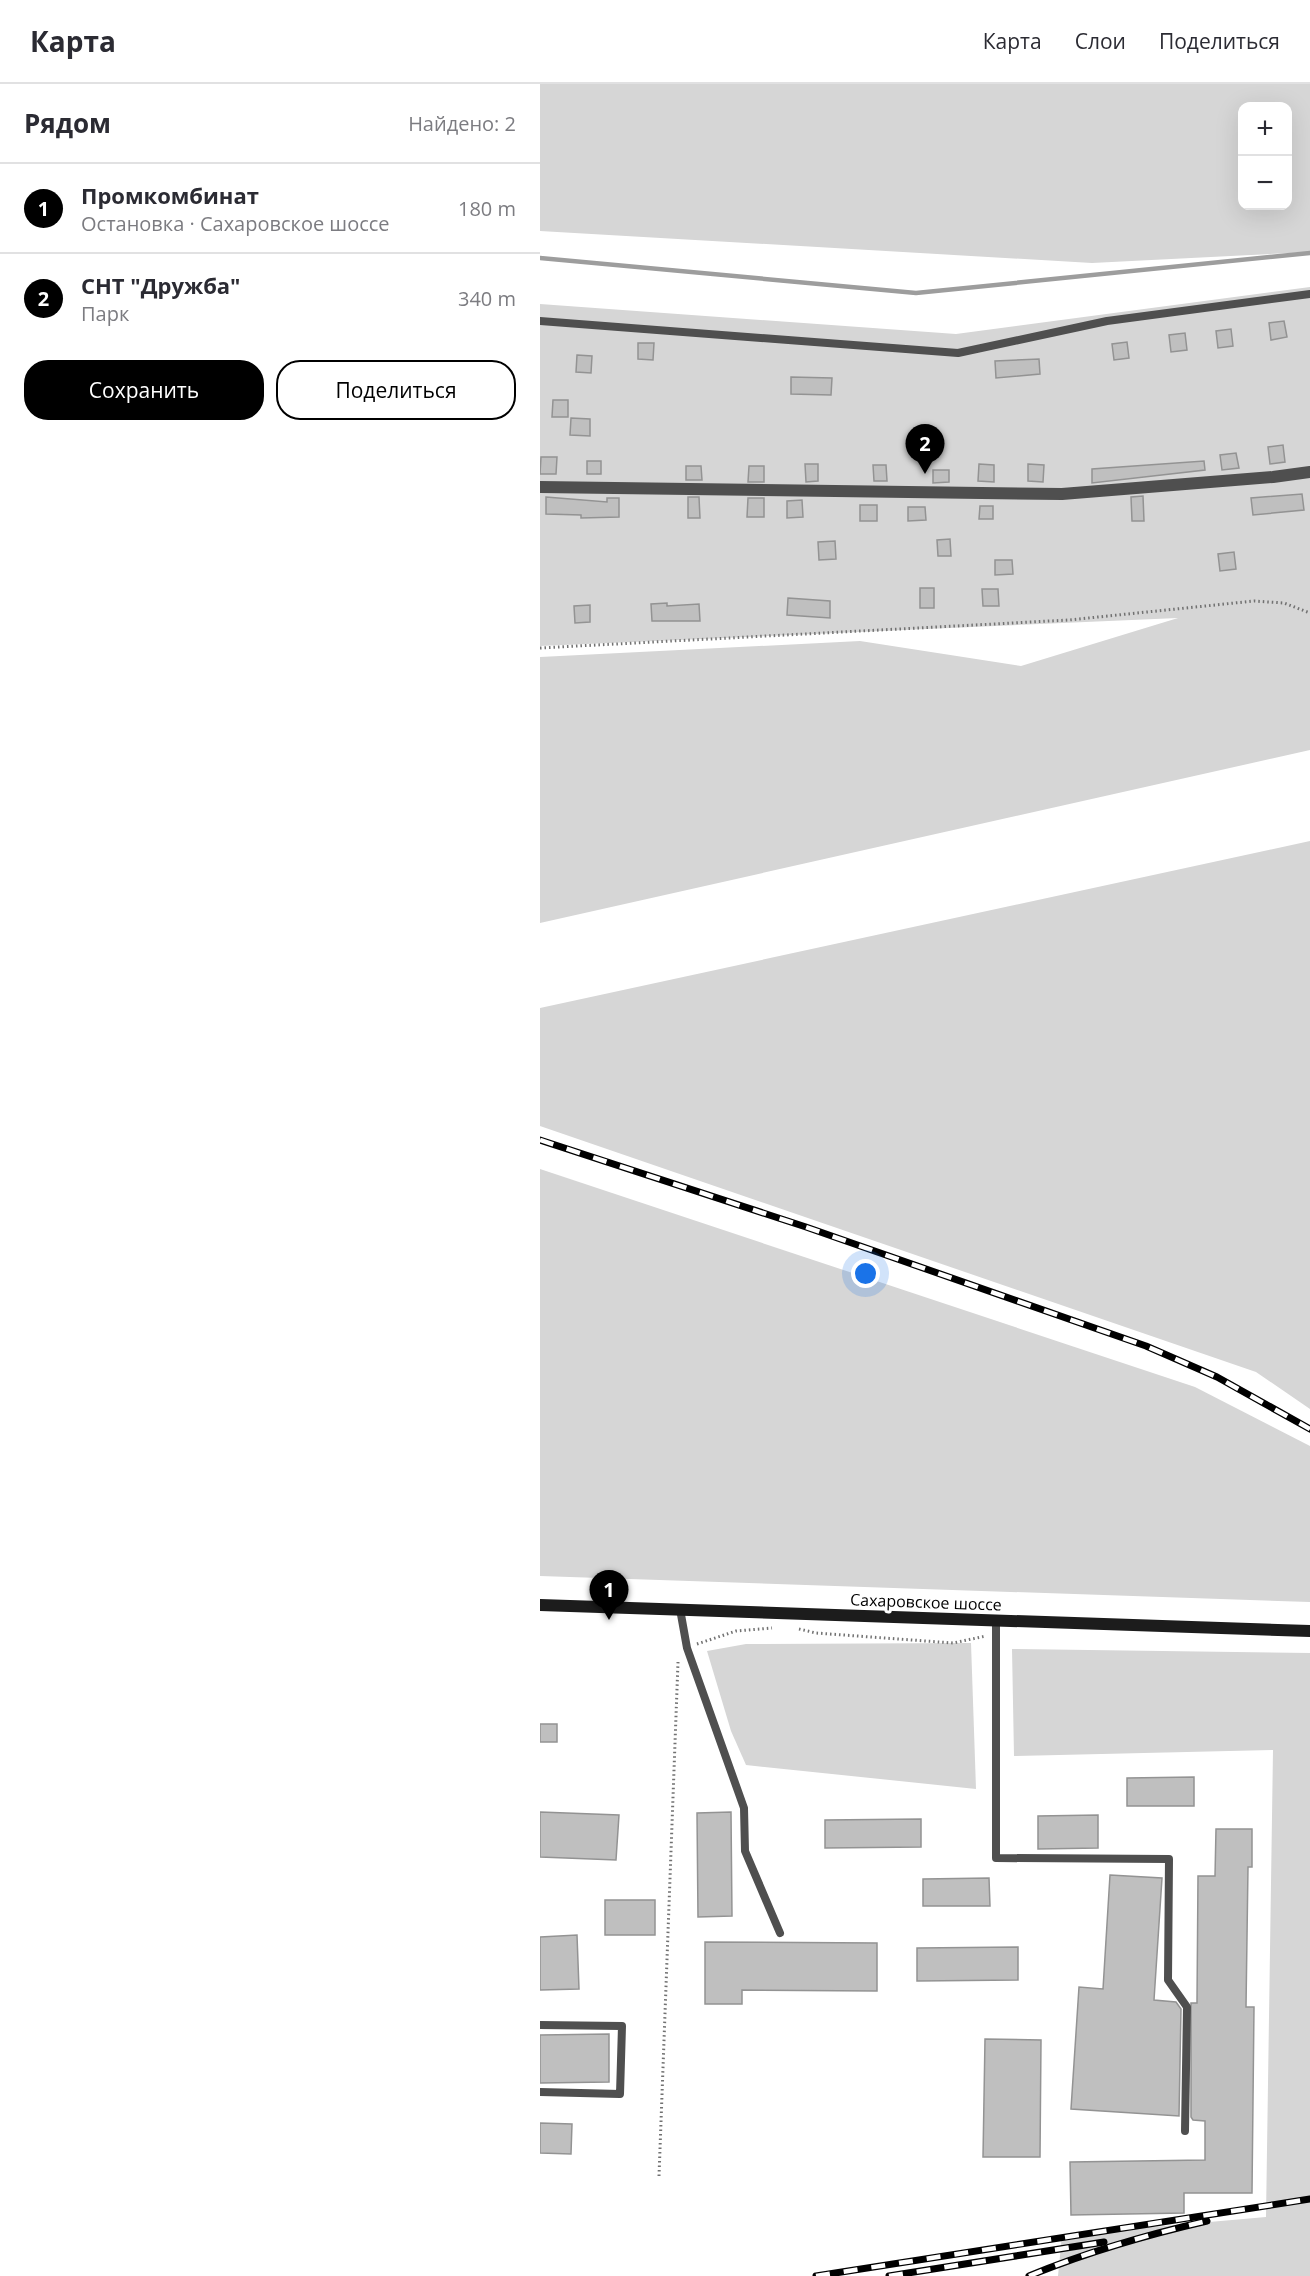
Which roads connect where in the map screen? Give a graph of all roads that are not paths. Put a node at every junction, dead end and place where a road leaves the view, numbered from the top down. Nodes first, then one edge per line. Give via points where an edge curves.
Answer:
1 (1310, 294) edge
2 (540, 321) edge
3 (1310, 472) edge
4 (540, 487) edge
5 (540, 1605) edge
6 (680, 1609) junction
7 (996, 1621) junction
8 (1310, 1631) edge
9 (780, 1933) dead end
10 (540, 2025) edge
11 (540, 2092) edge
12 (1185, 2131) dead end

1 - 2 lane via 1107,321 958,353
3 - 4 street via 1062,494
5 - 6 main road, Сахаровское шоссе
6 - 7 main road, Сахаровское шоссе
6 - 9 lane via 687,1647 744,1808 745,1851
7 - 8 main road, Сахаровское шоссе
7 - 12 lane via 996,1858 1168,1859 1168,1980 1187,2007
10 - 11 lane via 622,2026 620,2094

